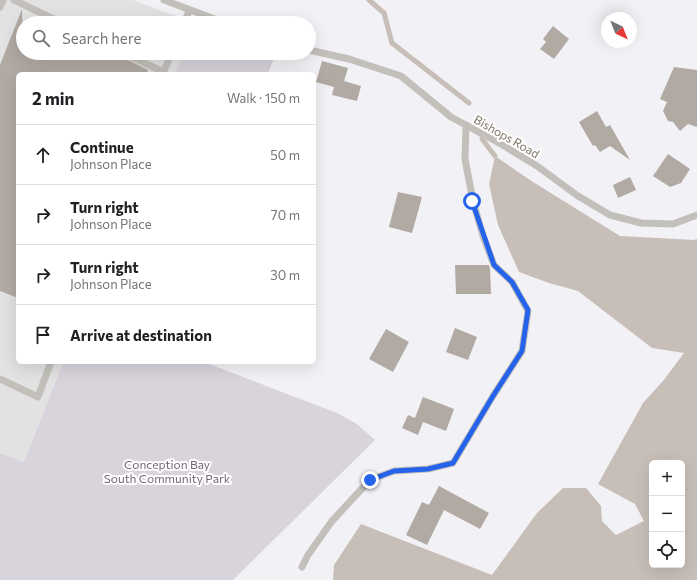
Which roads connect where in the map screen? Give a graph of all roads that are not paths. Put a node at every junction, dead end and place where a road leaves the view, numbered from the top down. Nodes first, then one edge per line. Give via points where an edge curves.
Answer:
1 (3, 0) edge
2 (14, 0) edge
3 (164, 0) edge
4 (0, 6) edge
5 (189, 11) junction
6 (47, 16) edge
7 (187, 16) edge
8 (204, 16) edge
9 (316, 52) edge
10 (138, 60) edge
11 (168, 60) edge
12 (161, 72) edge
13 (163, 72) edge
14 (466, 125) junction
15 (697, 215) edge
16 (50, 364) edge
17 (0, 378) edge
18 (302, 568) dead end

1 - 4 street
2 - 6 street
3 - 5 street
5 - 7 street
5 - 8 street
9 - 14 street, Bishops Road via 401,76 451,117
10 - 12 street
11 - 13 street
14 - 15 street, Bishops Road via 537,166 578,196 610,215 642,223 673,224
14 - 18 street via 465,159 472,201 483,236 494,265 512,282 528,310 522,351 453,463 428,469 394,471 370,480 332,521
16 - 17 street via 38,397

